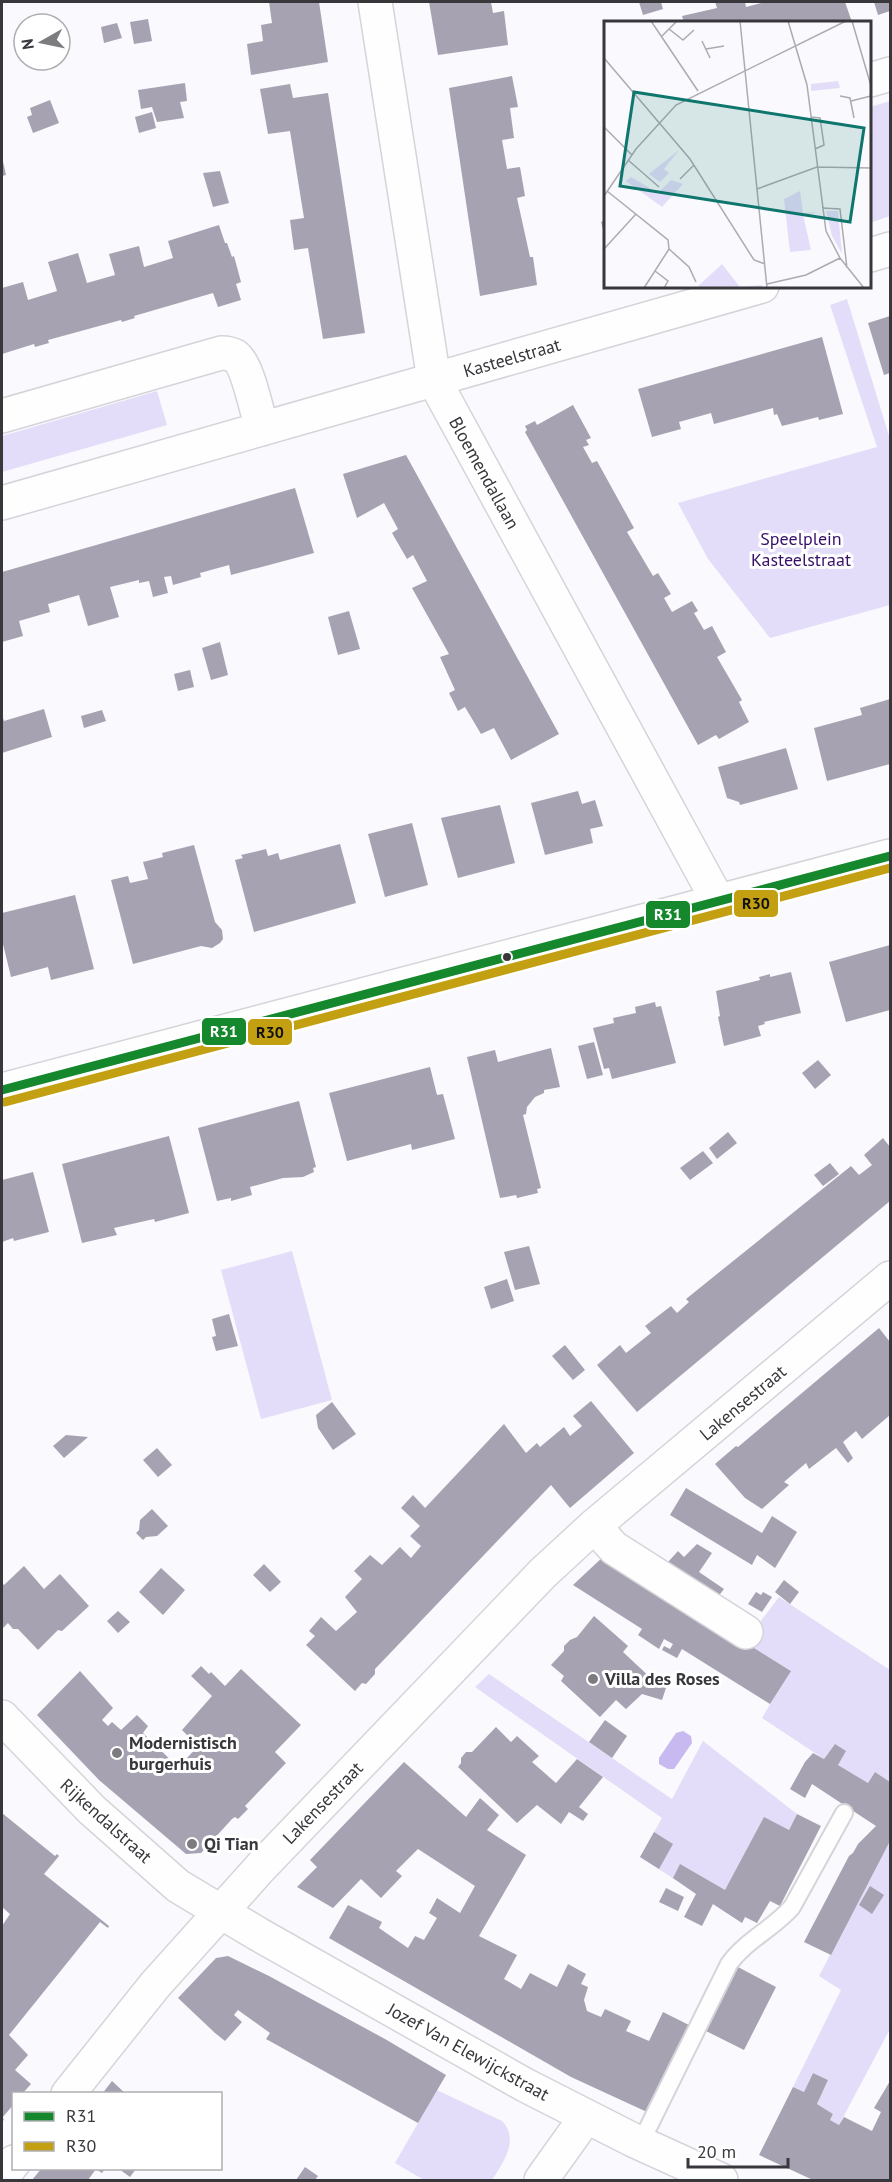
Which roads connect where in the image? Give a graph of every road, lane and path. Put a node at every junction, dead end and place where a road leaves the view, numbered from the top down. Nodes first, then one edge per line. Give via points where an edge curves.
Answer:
1 (375, 2) edge
2 (891, 74) edge
3 (871, 80) edge
4 (891, 249) edge
5 (871, 255) edge
6 (755, 288) edge
7 (434, 380) junction
8 (2, 416) edge
9 (262, 429) junction
10 (2, 503) edge
11 (891, 856) edge
12 (718, 901) junction
13 (2, 1090) edge
14 (891, 1278) edge
15 (594, 1526) junction
16 (746, 1632) dead end
17 (2, 1717) edge
18 (844, 1813) dead end
19 (221, 1913) junction
20 (70, 2092) edge
21 (586, 2117) junction
22 (640, 2144) junction
23 (12, 2164) edge
24 (2, 2176) edge
25 (541, 2181) edge
26 (721, 2181) edge

1 - 7 street, Bloemendallaan
2 - 3 street
4 - 5 street
6 - 7 street, Kasteelstraat
7 - 9 street, Kasteelstraat
7 - 12 street, Bloemendallaan
8 - 9 street via 220,352 235,356 243,367
9 - 10 street, Kasteelstraat
11 - 12 street
12 - 13 street
14 - 15 street, Lakensestraat
15 - 16 street via 614,1548
15 - 19 street, Lakensestraat via 543,1572
17 - 19 street, Rijkendalstraat via 101,1818 178,1886
18 - 22 lane via 792,1907 729,1964
19 - 20 street, Lakensestraat via 155,1985
19 - 21 street, Jozef Van Elewijckstraat
21 - 22 street, Jozef Van Elewijckstraat
21 - 25 street
22 - 26 street, Jozef Van Elewijckstraat
23 - 24 street

